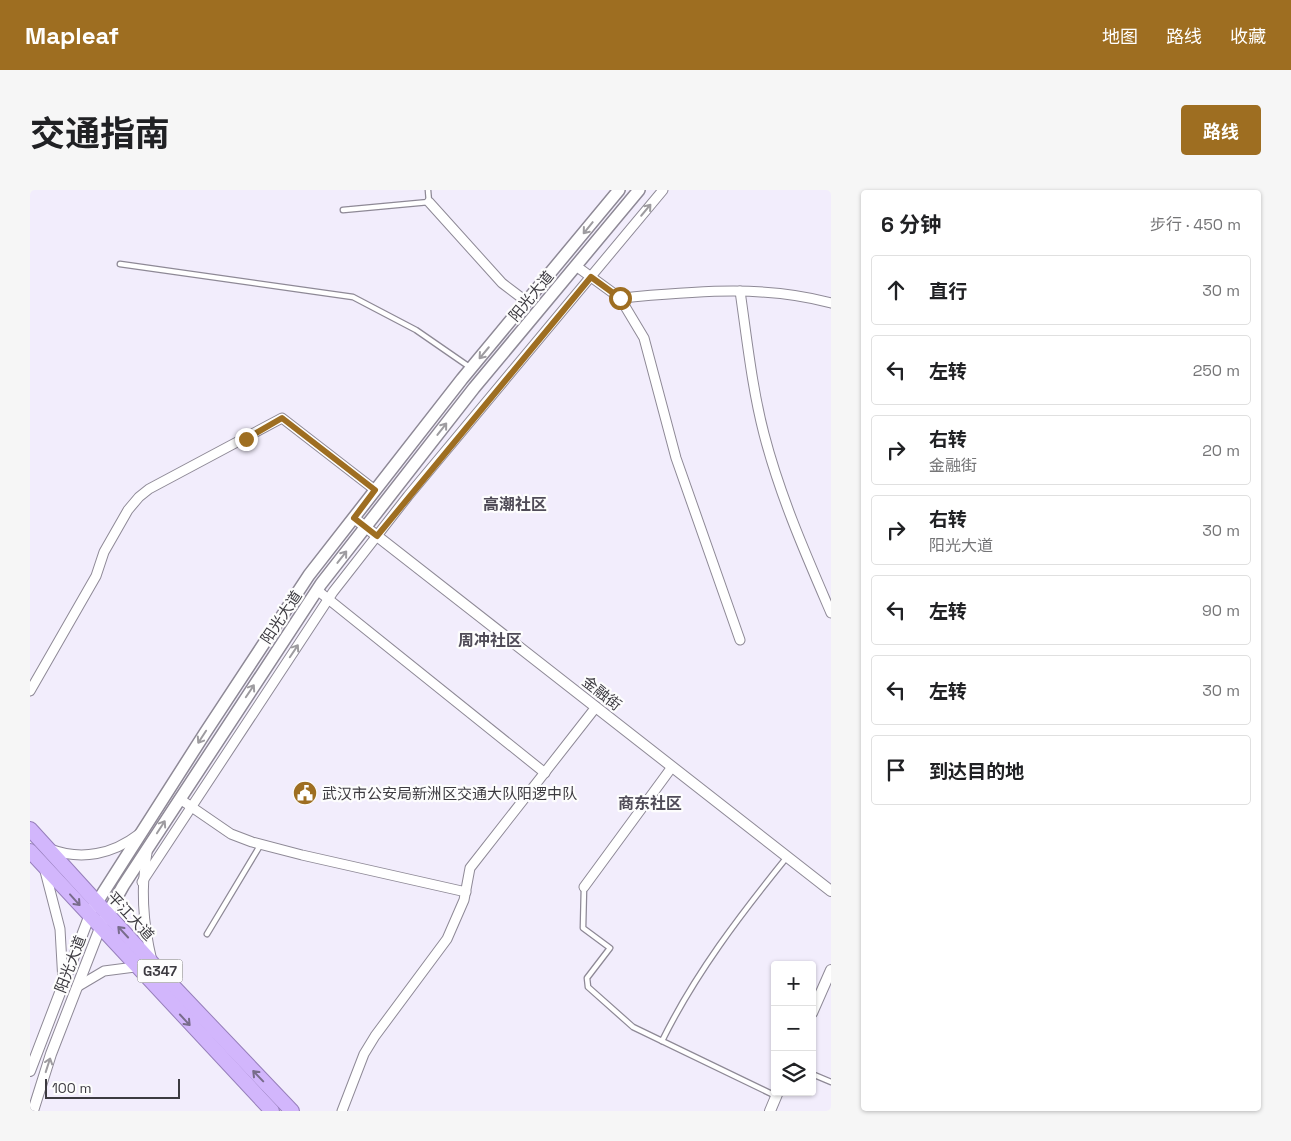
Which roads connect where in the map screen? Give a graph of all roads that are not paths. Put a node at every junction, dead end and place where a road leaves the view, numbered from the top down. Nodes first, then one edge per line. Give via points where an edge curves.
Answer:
1 (428, 190) edge
2 (619, 190) edge
3 (638, 190) edge
4 (663, 190) edge
5 (429, 202) junction
6 (342, 210) dead end
7 (120, 264) dead end
8 (576, 266) junction
9 (591, 277) junction
10 (740, 291) junction
11 (620, 298) junction
12 (527, 302) junction
13 (831, 303) edge
14 (471, 368) junction
15 (375, 490) junction
16 (354, 518) junction
17 (366, 527) junction
18 (377, 536) junction
19 (317, 590) junction
20 (328, 599) junction
21 (831, 613) edge
22 (740, 640) dead end
23 (30, 691) edge
24 (596, 707) junction
25 (672, 767) junction
26 (545, 773) junction
27 (180, 799) junction
28 (191, 807) junction
29 (30, 829) edge
30 (140, 834) junction
31 (261, 844) junction
32 (47, 848) junction
33 (147, 848) junction
34 (30, 851) edge
35 (787, 857) junction
36 (43, 866) junction
37 (142, 882) junction
38 (584, 888) joint
39 (831, 891) edge
40 (466, 892) junction
41 (96, 902) junction
42 (107, 914) junction
43 (89, 916) junction
44 (100, 928) junction
45 (207, 934) dead end
46 (152, 964) junction
47 (135, 967) junction
48 (831, 970) edge
49 (63, 982) junction
50 (77, 987) junction
51 (815, 1006) edge
52 (662, 1042) junction
53 (30, 1071) edge
54 (816, 1076) edge
55 (831, 1082) edge
56 (771, 1091) edge
57 (776, 1096) edge
58 (33, 1111) edge
59 (272, 1111) edge
60 (292, 1111) edge
61 (342, 1111) edge
62 (770, 1111) edge

1 - 5 lane
2 -> 12 main road, 阳光大道
3 - 8 main road, 阳光大道
9 -> 4 street
5 - 6 lane
5 - 12 street via 502,283
7 - 14 lane via 354,297 416,330
8 - 9 street
17 -> 8 main road, 阳光大道 via 474,388
9 - 11 street
9 - 18 street
10 - 11 street
10 - 13 street via 791,294
10 - 21 street via 758,410 769,454
11 - 22 street via 644,338 676,458
12 -> 14 main road, 阳光大道
14 - 15 main road, 阳光大道
15 - 16 main road, 阳光大道
15 - 23 street via 282,418 149,489 128,510 104,552 96,576
16 - 17 street, 金融街
16 -> 30 main road, 阳光大道 via 309,576
17 - 18 street, 金融街
19 -> 17 main road, 阳光大道
18 - 20 street
18 - 24 street, 金融街
19 - 20 street
27 -> 19 main road, 阳光大道
20 - 26 street
28 -> 20 street
24 - 25 street, 金融街
24 - 26 street
25 - 35 street, 金融街
25 - 38 street
26 - 40 street via 470,868
27 - 28 street
33 -> 27 main road, 阳光大道
28 - 31 street via 231,834
28 - 37 street
29 - 32 highway, 平江大道 / G347
30 - 32 street via 96,854 76,855
30 - 41 main road, 阳光大道
31 - 40 street
31 - 45 lane
32 - 41 highway, 平江大道 / G347
33 - 37 street
33 - 42 main road, 阳光大道
34 - 36 highway, 平江大道 / G347
35 - 39 street, 金融街
35 - 52 lane via 696,978
36 -> 43 highway, 平江大道 / G347
36 - 49 street via 58,920
37 - 46 street via 143,913
38 - 52 lane via 583,928 610,948 587,978 588,987 633,1027
40 - 61 street via 447,940 364,1054
41 - 42 highway, 平江大道 / G347
41 - 43 main road, 阳光大道
42 - 44 main road, 阳光大道
46 -> 42 highway, 平江大道 / G347
43 - 44 highway, 平江大道 / G347
43 - 49 street, 阳光大道
44 - 47 highway, 平江大道 / G347
44 - 50 street, 阳光大道
60 -> 46 highway, 平江大道 / G347
47 - 50 street via 104,971
47 -> 59 highway, 平江大道 / G347
48 - 51 street
49 - 53 street, 阳光大道
58 -> 50 street, 阳光大道
52 - 56 lane
54 - 55 lane
57 - 62 street

